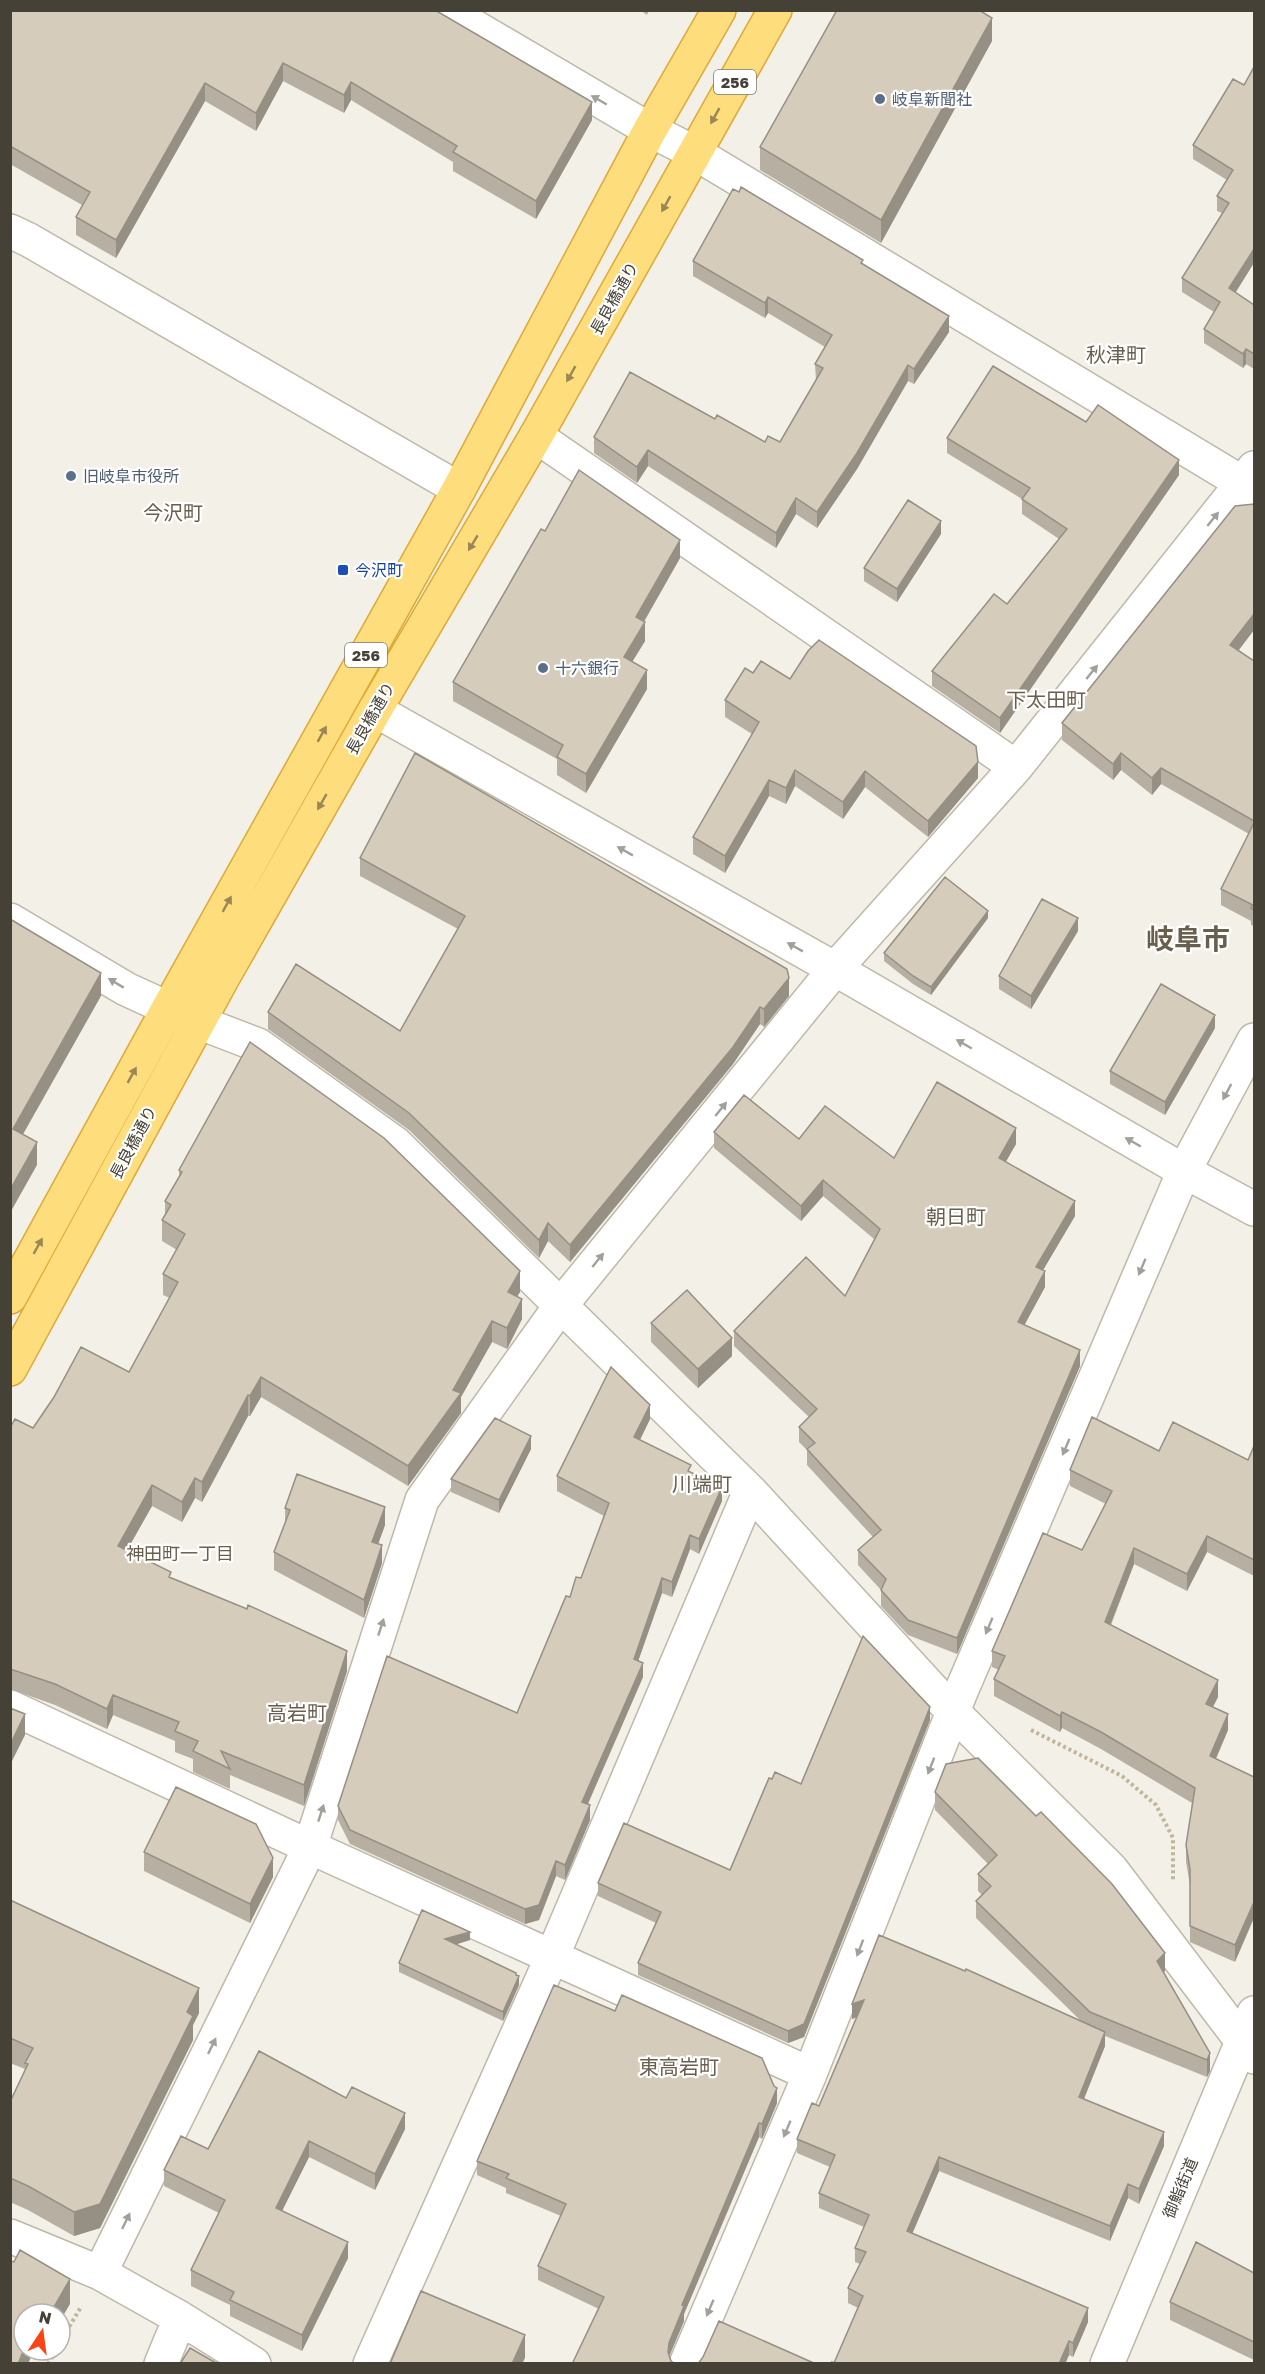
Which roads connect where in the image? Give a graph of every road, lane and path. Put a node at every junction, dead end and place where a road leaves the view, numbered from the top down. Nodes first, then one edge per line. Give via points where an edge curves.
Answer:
1 (446, 10) edge
2 (720, 10) edge
3 (775, 10) edge
4 (650, 130) junction
5 (694, 153) junction
6 (10, 231) edge
7 (536, 436) junction
8 (1251, 480) edge
9 (459, 489) junction
10 (375, 710) junction
11 (1016, 767) junction
12 (10, 920) edge
13 (835, 969) junction
14 (168, 1009) junction
15 (198, 1022) junction
16 (1254, 1040) edge
17 (1184, 1171) junction
18 (1254, 1209) edge
19 (10, 1297) edge
20 (561, 1305) junction
21 (10, 1369) edge
22 (750, 1491) junction
23 (10, 1707) edge
24 (953, 1712) junction
25 (1021, 1725) dead end
26 (310, 1847) junction
27 (1173, 1883) dead end
28 (552, 1956) junction
29 (1254, 2013) edge
30 (1248, 2050) edge
31 (810, 2074) junction
32 (10, 2236) edge
33 (100, 2273) junction
34 (180, 2318) junction
35 (161, 2364) edge
36 (254, 2364) edge
37 (370, 2364) edge
38 (686, 2364) edge
39 (1107, 2364) edge

4 -> 1 street
2 - 4 highway, 長良橋通り / 256
3 -> 5 highway, 長良橋通り / 256
4 - 5 street
4 - 9 highway, 長良橋通り / 256
5 -> 7 highway, 長良橋通り / 256
5 - 8 street
6 - 9 street
7 -> 10 highway, 長良橋通り / 256
7 - 11 street
11 -> 8 street
14 -> 9 highway, 長良橋通り / 256
13 -> 10 street
10 -> 15 highway, 長良橋通り / 256
11 - 13 street
14 -> 12 street via 126,989
17 -> 13 street
20 -> 13 street
14 - 15 street
19 -> 14 highway, 長良橋通り / 256
15 - 20 street via 258,1045 396,1144
15 - 21 highway, 長良橋通り / 256
16 -> 17 street
17 - 18 street
17 -> 24 street
20 - 22 street
26 -> 20 street via 422,1500
22 - 24 street
22 - 28 street
23 - 26 street
24 - 30 street via 1111,1869
24 -> 31 street
25 - 27 path via 1122,1776 1156,1805 1173,1838
26 - 28 street
33 -> 26 street
28 - 31 street
28 - 37 street
29 - 30 street, 御鮨街道
30 - 39 street, 御鮨街道
31 -> 38 street
32 - 33 street
33 - 34 street
34 - 35 street
34 - 36 street

